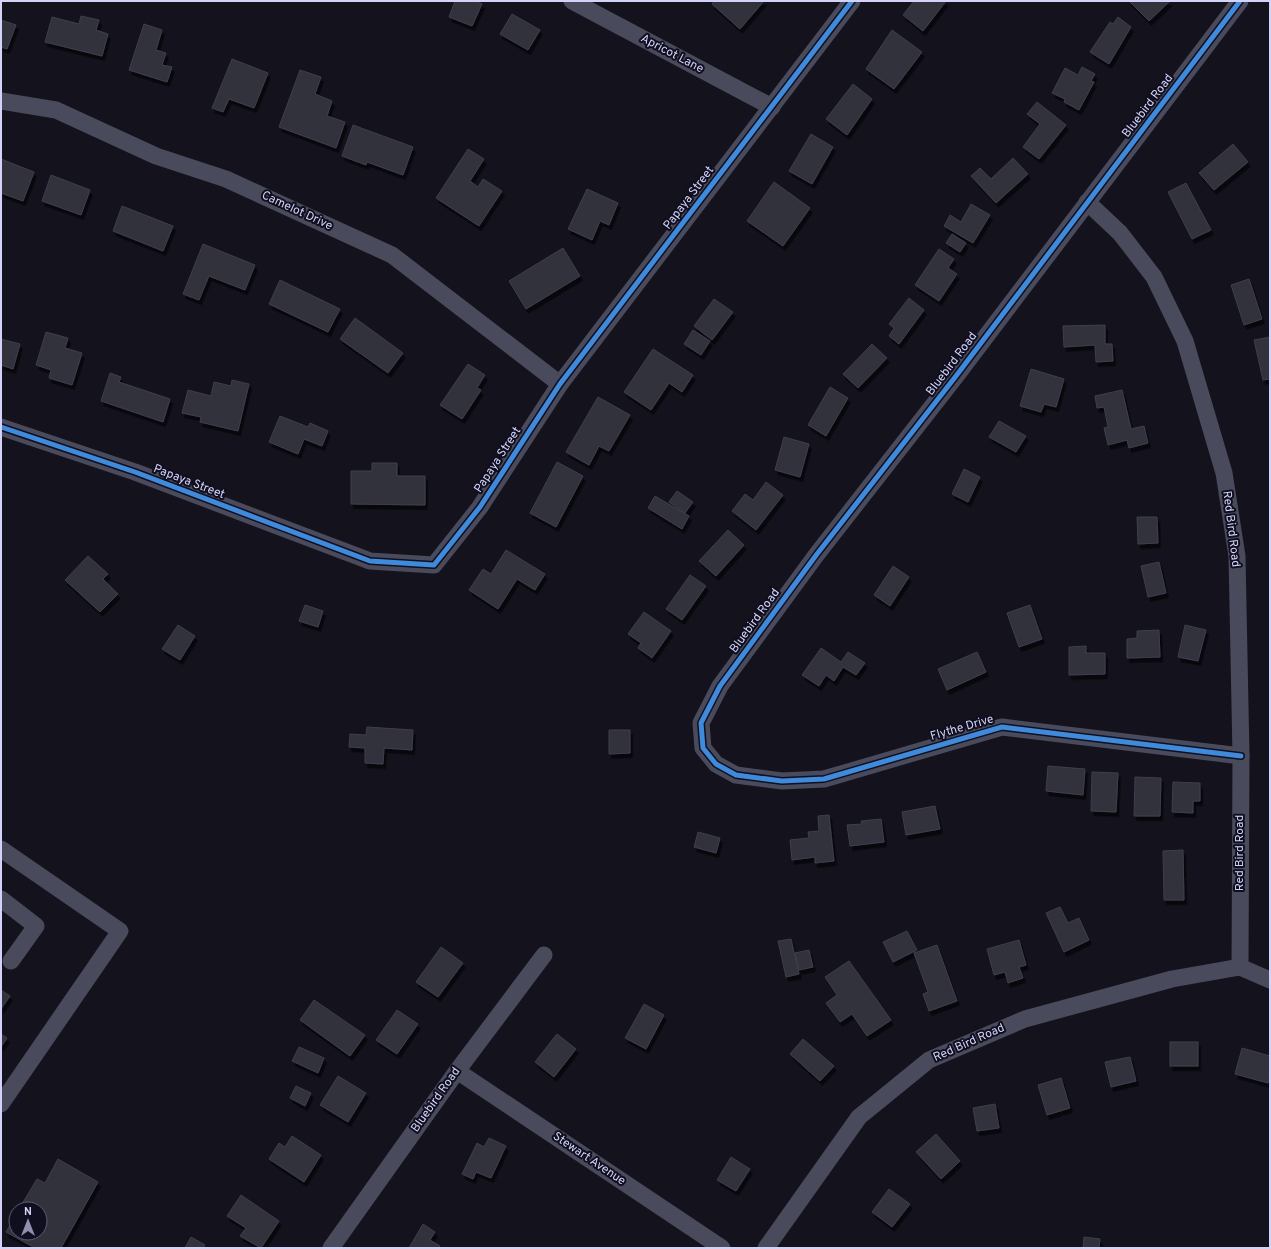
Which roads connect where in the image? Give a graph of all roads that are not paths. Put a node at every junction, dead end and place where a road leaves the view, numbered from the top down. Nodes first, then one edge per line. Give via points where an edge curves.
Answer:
1 (572, 1) edge
2 (852, 1) edge
3 (1240, 1) edge
4 (1, 101) edge
5 (772, 107) junction
6 (1087, 202) junction
7 (560, 384) junction
8 (1, 427) edge
9 (703, 748) joint
10 (1241, 756) junction
11 (1, 849) edge
12 (1, 899) edge
13 (544, 955) dead end
14 (11, 961) dead end
15 (1240, 967) junction
16 (1270, 980) edge
17 (457, 1071) junction
18 (1, 1104) edge
19 (331, 1248) edge
20 (722, 1248) edge
21 (766, 1248) edge

1 - 5 street, Apricot Lane
2 - 5 street, Papaya Street
3 - 6 street, Bluebird Road
4 - 7 street, Camelot Drive via 56,110 156,156 226,178 392,255
5 - 7 street, Papaya Street
6 - 9 street, Bluebird Road via 882,473 817,554 720,686 701,723
6 - 10 street, Red Bird Road via 1120,233 1154,277 1185,341 1224,473 1237,556
7 - 8 street, Papaya Street via 480,507 434,565 370,561 135,472
9 - 10 street, Flythe Drive via 716,764 736,775 782,781 824,779 1002,727
10 - 15 street, Red Bird Road
11 - 18 street via 120,931
12 - 14 street via 36,926
13 - 17 street, Bluebird Road
15 - 16 street
15 - 21 street, Red Bird Road via 1172,979 1025,1019 929,1060 859,1117
17 - 19 street, Bluebird Road
17 - 20 street, Stewart Avenue

